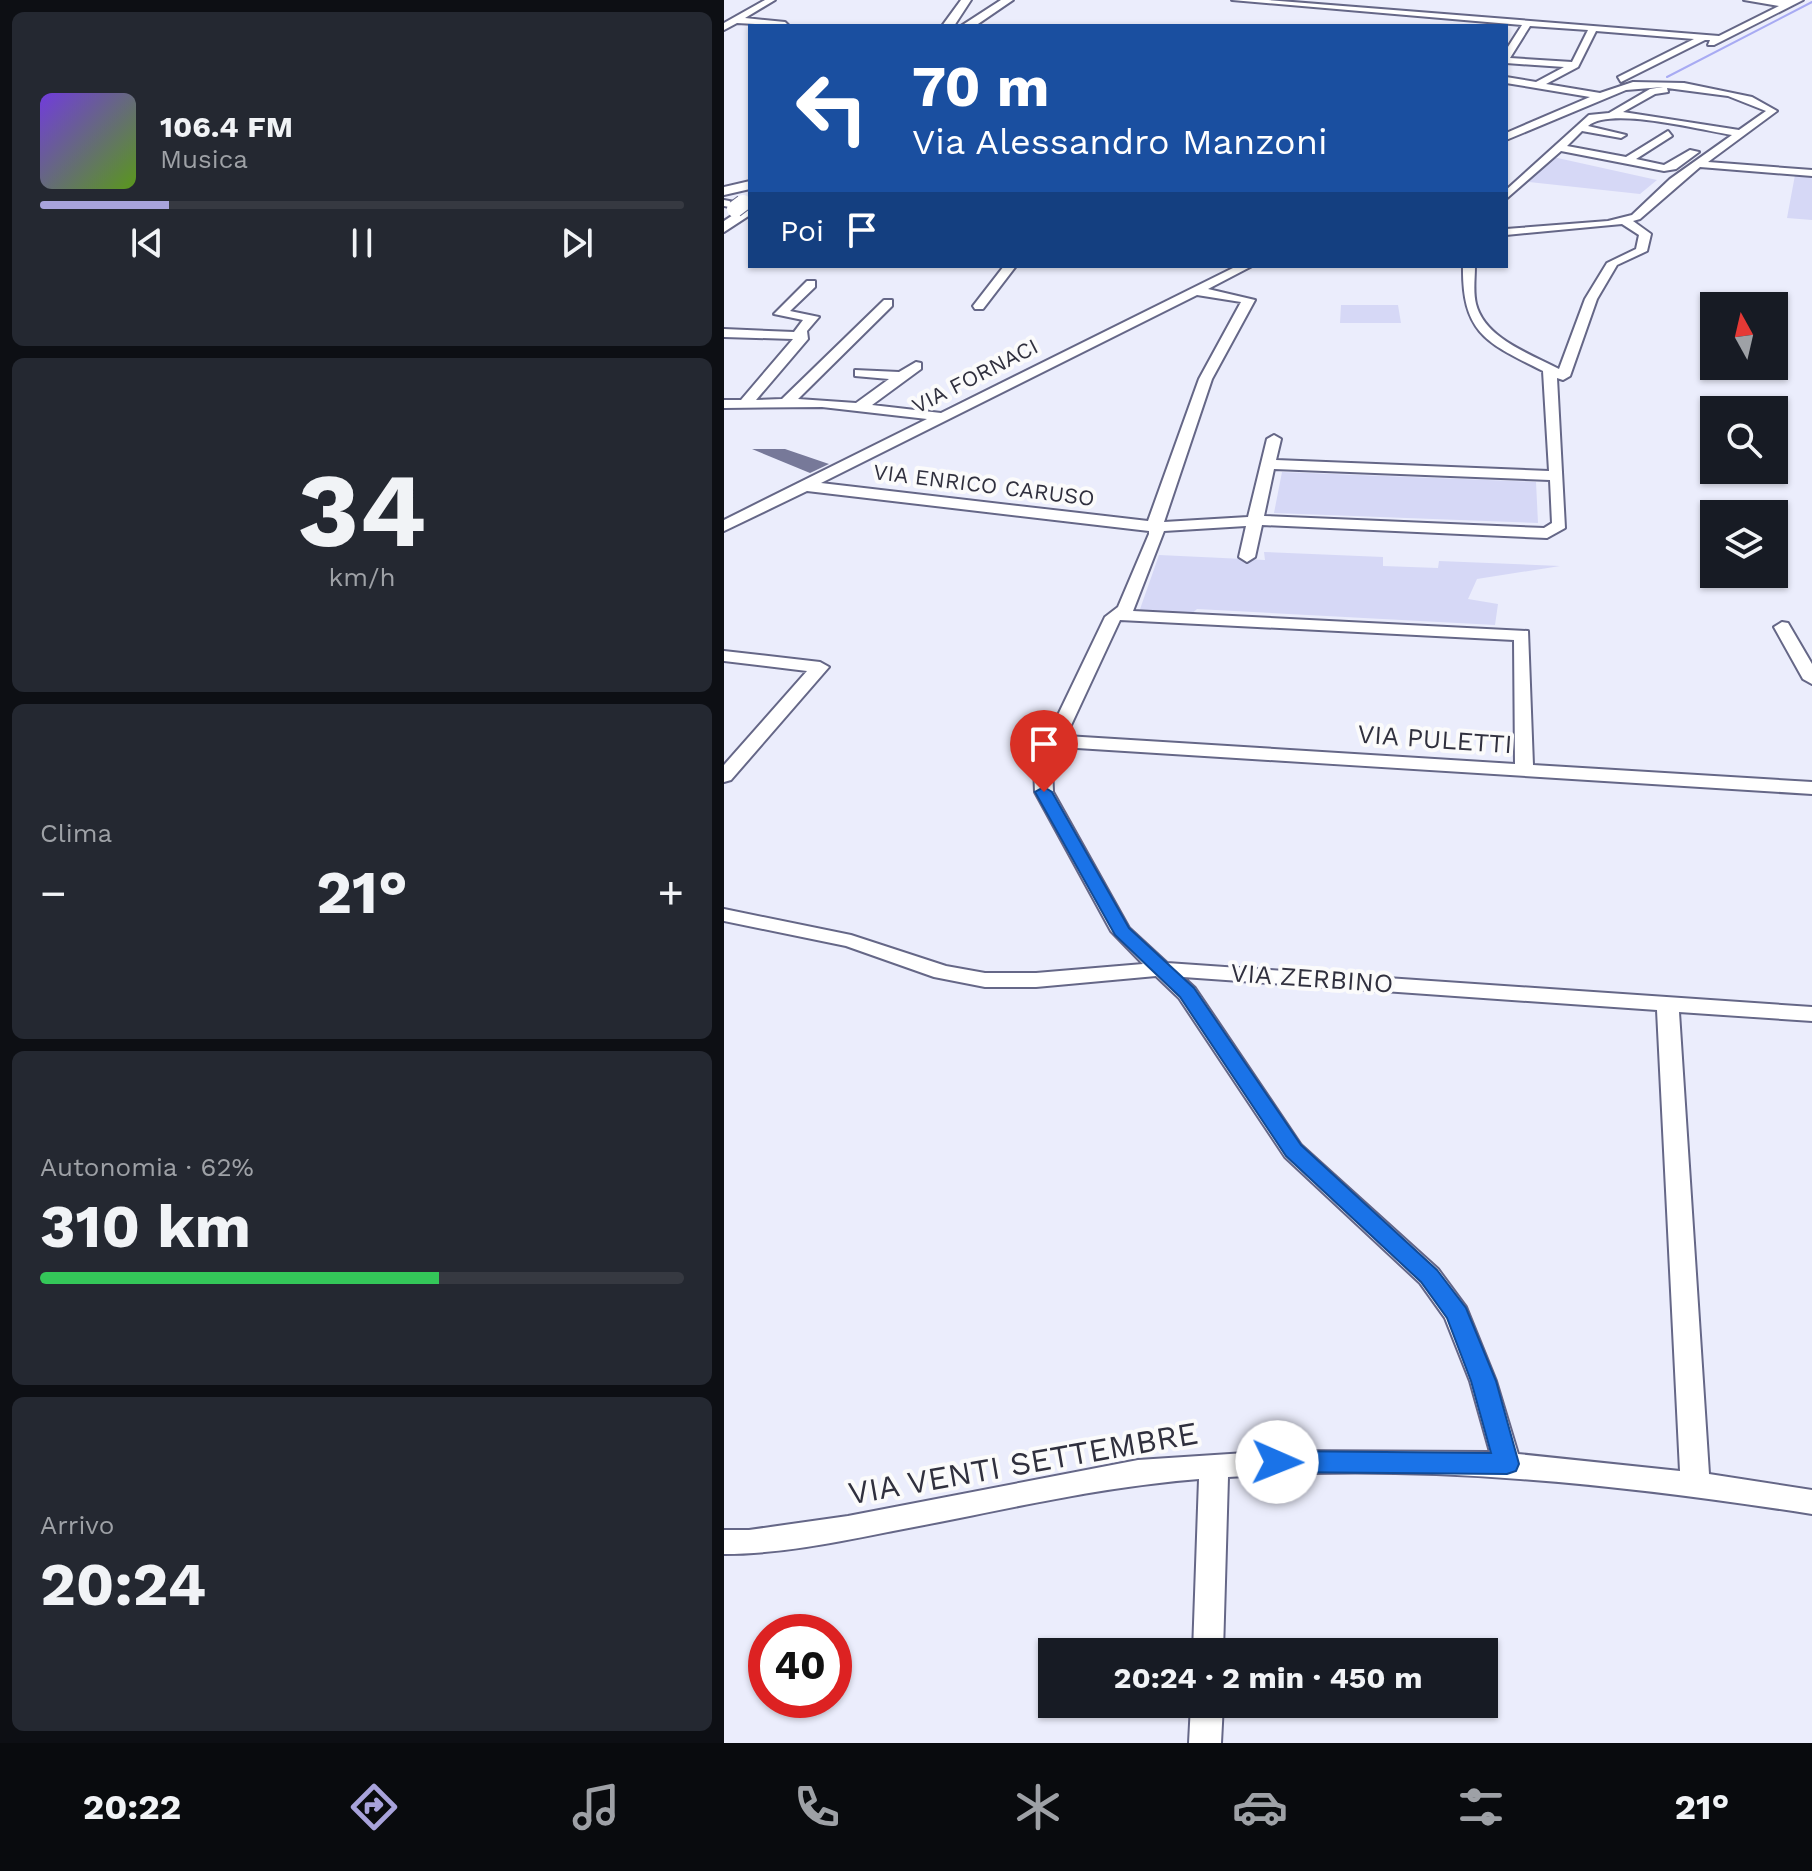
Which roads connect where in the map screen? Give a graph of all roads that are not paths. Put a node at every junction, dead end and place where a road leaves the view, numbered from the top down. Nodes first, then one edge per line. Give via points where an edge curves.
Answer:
1 (771, 0) edge
2 (966, 0) edge
3 (1008, 0) edge
4 (1236, 0) edge
5 (1364, 0) edge
6 (1748, 0) edge
7 (1799, 0) edge
8 (1256, 1) edge
9 (1782, 3) edge
10 (1354, 10) junction
11 (724, 12) edge
12 (748, 13) junction
13 (735, 20) junction
14 (775, 24) edge
15 (949, 24) edge
16 (970, 24) edge
17 (1527, 24) junction
18 (724, 27) edge
19 (1593, 29) junction
20 (1718, 34) junction
21 (1697, 35) junction
22 (1508, 55) edge
23 (1508, 58) edge
24 (1575, 65) junction
25 (1508, 80) edge
26 (1631, 80) junction
27 (1651, 80) junction
28 (1538, 85) junction
29 (1601, 96) junction
30 (1727, 97) junction
31 (1631, 102) junction
32 (1613, 114) junction
33 (1508, 123) edge
34 (1526, 127) junction
35 (1581, 128) junction
36 (1723, 131) junction
37 (1743, 134) junction
38 (1621, 135) dead end
39 (1508, 136) edge
40 (1669, 139) dead end
41 (1557, 147) junction
42 (1684, 147) dead end
43 (1698, 150) junction
44 (1627, 161) junction
45 (1698, 164) junction
46 (1812, 173) edge
47 (748, 185) edge
48 (724, 191) edge
49 (1508, 194) edge
50 (739, 207) edge
51 (1625, 221) junction
52 (724, 228) edge
53 (745, 232) dead end
54 (1508, 232) edge
55 (724, 239) edge
56 (1008, 268) edge
57 (1242, 268) edge
58 (1469, 268) edge
59 (811, 284) dead end
60 (1196, 291) junction
61 (888, 303) dead end
62 (979, 306) dead end
63 (724, 333) edge
64 (803, 336) junction
65 (777, 364) junction
66 (792, 365) dead end
67 (916, 366) dead end
68 (807, 367) dead end
69 (822, 368) junction
70 (1557, 372) junction
71 (860, 373) dead end
72 (901, 376) junction
73 (724, 404) edge
74 (745, 404) junction
75 (785, 404) junction
76 (861, 406) junction
77 (943, 417) junction
78 (1274, 439) dead end
79 (1268, 464) junction
80 (1556, 476) junction
81 (806, 486) junction
82 (1252, 520) junction
83 (724, 526) edge
84 (1158, 527) junction
85 (1247, 557) dead end
86 (1119, 615) junction
87 (1782, 627) dead end
88 (724, 656) edge
89 (1812, 679) edge
90 (1054, 741) junction
91 (1524, 770) junction
92 (724, 776) edge
93 (1812, 788) edge
94 (725, 916) edge
95 (1160, 969) junction
96 (1668, 1003) junction
97 (1812, 1014) edge
98 (1507, 1464) junction
99 (1214, 1465) junction
100 (1695, 1484) junction
101 (1812, 1502) edge
102 (724, 1542) edge
103 (1208, 1638) edge
104 (1206, 1718) edge
105 (1205, 1743) edge

1 - 12 street
2 - 15 main road
3 - 16 main road
4 - 8 street
5 - 10 street
6 - 9 street
7 - 9 street
8 - 10 street
9 - 20 street
9 - 20 street
10 - 17 street
11 - 12 street
12 - 13 street
13 - 14 street
13 - 18 street
17 - 19 street
17 - 22 street
19 - 21 street
19 - 24 street
20 - 21 street
20 - 27 street
21 - 26 street
23 - 24 street
24 - 28 street
25 - 28 street
26 - 27 street
26 - 29 street
27 - 30 street
28 - 29 street
29 - 31 street
29 - 34 street
30 - 31 street via 1661,89
30 - 36 street via 1754,111
30 - 37 street via 1763,102 1772,111
31 - 32 street
32 - 35 street via 1589,119
32 - 36 street
33 - 34 street
34 - 39 street
35 - 38 street
35 - 41 street
36 - 37 street
36 - 43 street
37 - 45 street
40 - 44 street via 1655,141
41 - 44 street
41 - 49 street
42 - 43 street
43 - 44 street via 1672,167
45 - 46 street
45 - 51 street via 1644,212
47 - 48 main road
50 - 52 main road
51 - 54 street
51 - 70 street via 1645,234 1641,251 1613,263
53 - 55 main road
56 - 62 street
57 - 60 street, VIA FORNACI
58 - 70 street via 1471,306 1478,320 1490,333
59 - 64 street via 780,314 813,317 800,331
60 - 77 street, VIA FORNACI
60 - 84 street via 1249,300 1209,365
61 - 69 street
63 - 64 street
64 - 65 street
65 - 66 street
65 - 74 street
67 - 72 street
68 - 69 street
69 - 75 street
70 - 80 street
71 - 72 street
72 - 76 street
73 - 74 street
74 - 75 street
75 - 76 street
76 - 77 street
77 - 81 street, VIA FORNACI
78 - 79 street
79 - 80 street
79 - 82 street
80 - 82 street, VIA ENRICO CARUSO via 1560,525 1547,533
81 - 83 street, VIA FORNACI
81 - 84 street, VIA ENRICO CARUSO
82 - 84 street, VIA ENRICO CARUSO
82 - 85 street
84 - 86 street
86 - 90 street via 1113,617
86 - 91 street via 1522,635
87 - 89 street
88 - 92 street via 820,667
90 - 91 street, VIA PULETTI
90 - 95 street via 1043,765 1044,792 1121,931
91 - 93 street, VIA PULETTI
94 - 95 street, VIA ZERBINO via 851,941 942,972 985,980
95 - 96 street, VIA ZERBINO
95 - 98 street via 1187,993 1293,1151 1429,1276 1457,1314 1480,1370
96 - 97 street, VIA ZERBINO
96 - 100 street
98 - 99 street, VIA VENTI SETTEMBRE
98 - 100 street, VIA VENTI SETTEMBRE
99 - 102 street, VIA VENTI SETTEMBRE via 1138,1472 848,1528
99 - 103 street
100 - 101 street, VIA VENTI SETTEMBRE
104 - 105 street

